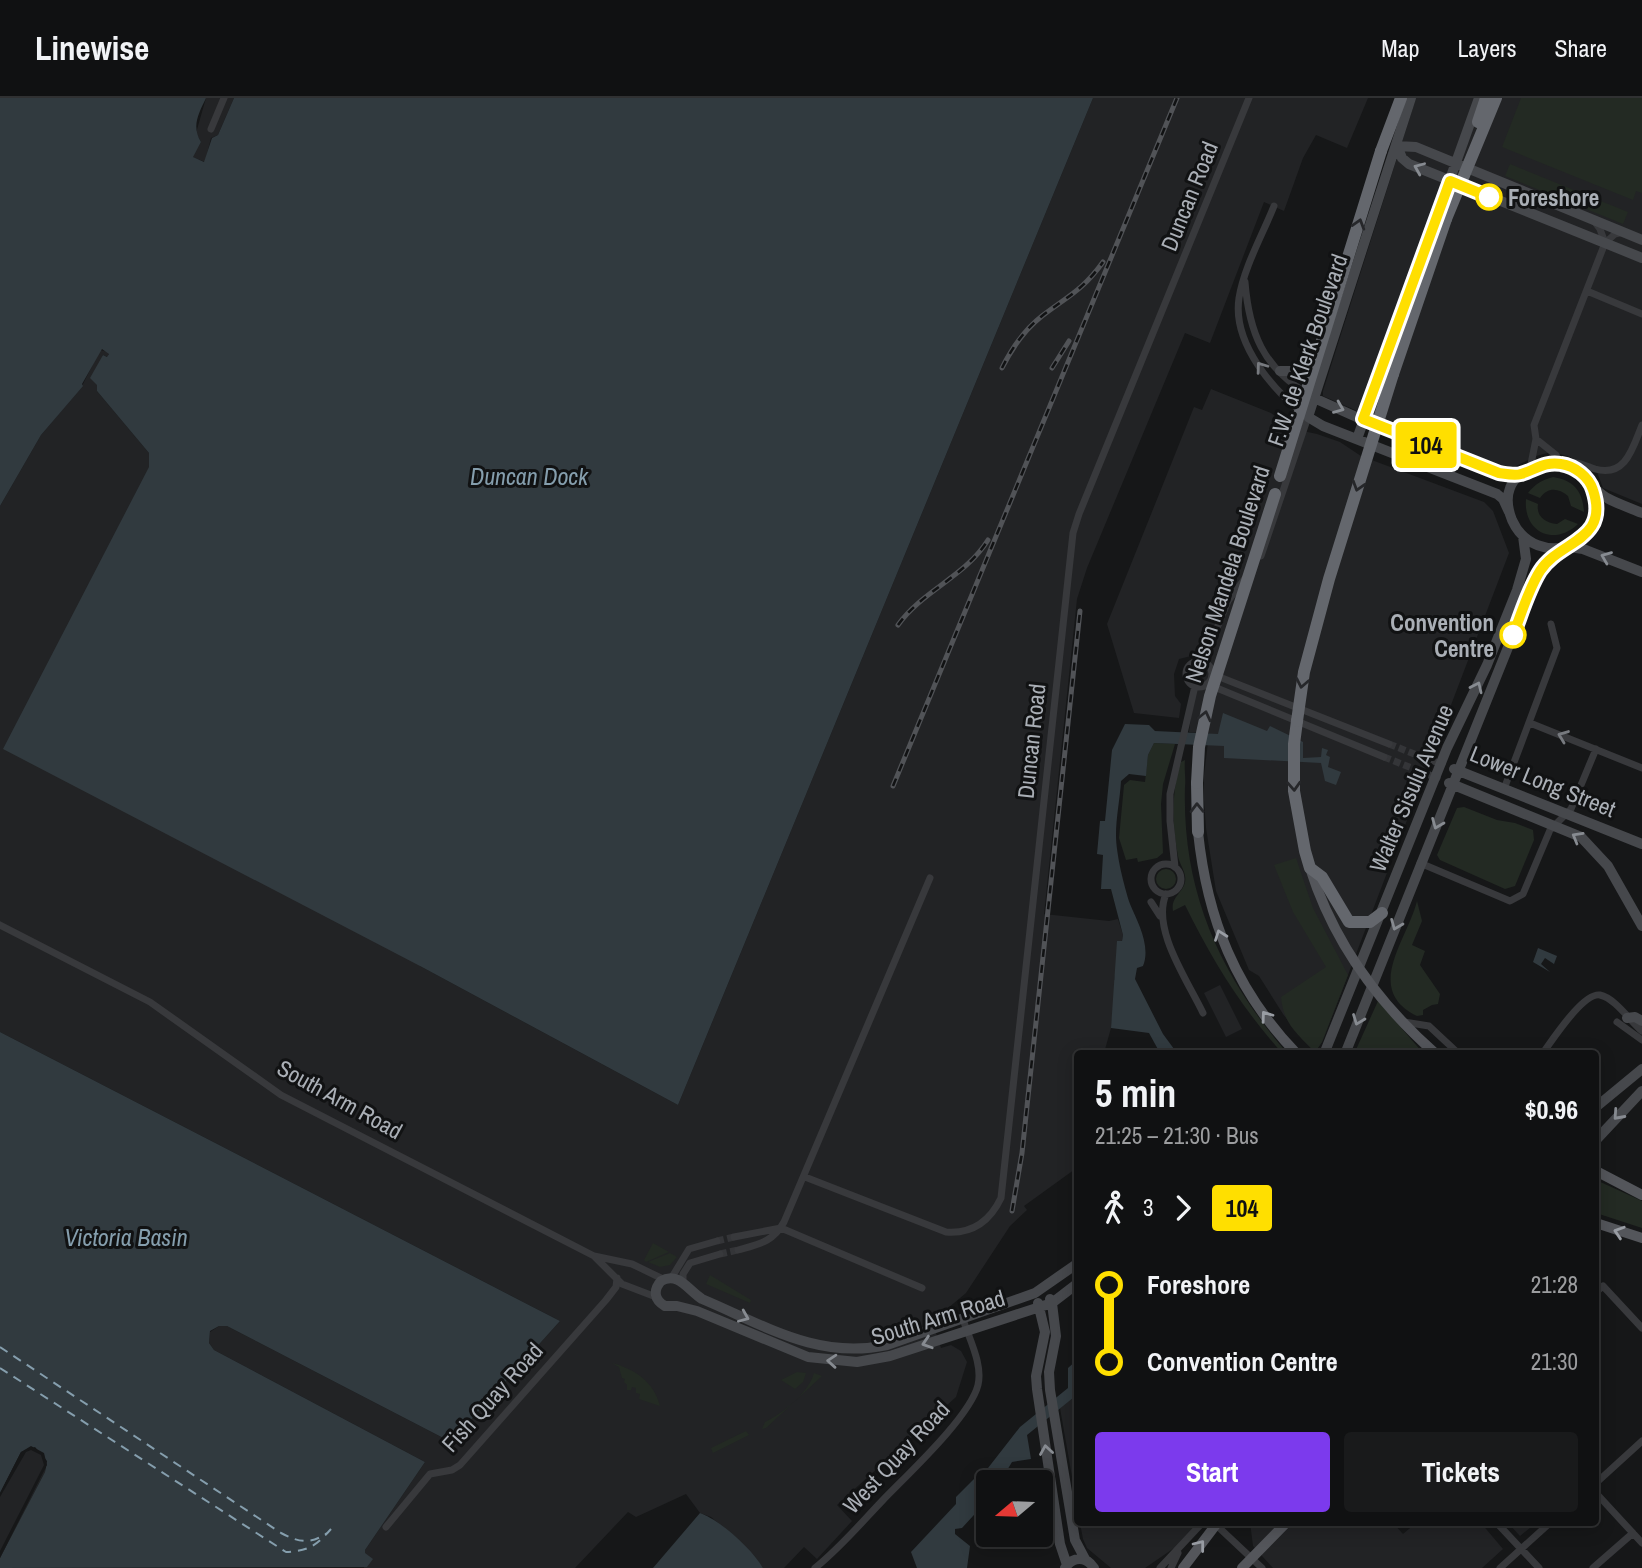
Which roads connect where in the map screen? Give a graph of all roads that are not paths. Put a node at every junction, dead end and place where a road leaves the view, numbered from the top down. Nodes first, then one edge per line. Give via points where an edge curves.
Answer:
1 (224, 98) edge
2 (1249, 98) edge
3 (1394, 98) edge
4 (1401, 98) edge
5 (1411, 98) edge
6 (1479, 98) edge
7 (1486, 98) edge
8 (1496, 98) edge
9 (211, 128) dead end
10 (1397, 146) junction
11 (1381, 151) junction
12 (1456, 164) junction
13 (1450, 181) junction
14 (1274, 206) dead end
15 (1446, 219) junction
16 (1594, 220) junction
17 (1623, 232) junction
18 (1642, 240) edge
19 (1605, 243) junction
20 (1642, 258) edge
21 (1245, 278) junction
22 (1587, 291) junction
23 (1642, 314) edge
24 (1327, 358) junction
25 (1280, 371) junction
26 (1314, 398) junction
27 (1308, 416) junction
28 (1363, 419) junction
29 (1642, 425) edge
30 (1357, 439) junction
31 (1536, 439) junction
32 (1562, 464) junction
33 (1530, 469) junction
34 (1519, 475) junction
35 (1590, 482) junction
36 (1488, 491) junction
37 (1509, 512) junction
38 (1642, 513) edge
39 (1523, 536) junction
40 (1567, 548) junction
41 (1526, 559) junction
42 (1642, 572) edge
43 (1550, 624) dead end
44 (1210, 645) junction
45 (1196, 661) junction
46 (1208, 666) junction
47 (1207, 684) junction
48 (1195, 686) junction
49 (1530, 723) junction
50 (1389, 744) tunnel mouth
51 (1596, 749) junction
52 (1384, 757) tunnel mouth
53 (1427, 759) tunnel mouth
54 (1442, 764) junction
55 (1642, 768) edge
56 (1458, 771) junction
57 (1422, 772) tunnel mouth
58 (1437, 778) junction
59 (1453, 784) junction
60 (1504, 789) junction
61 (1567, 814) junction
62 (1554, 825) junction
63 (1198, 832) joint
64 (1171, 835) junction
65 (1642, 844) edge
66 (1420, 863) junction
67 (1161, 864) junction
68 (1309, 865) junction
69 (1175, 867) junction
70 (930, 878) dead end
71 (1154, 887) junction
72 (1165, 894) junction
73 (1151, 902) junction
74 (1382, 913) junction
75 (1164, 924) junction
76 (0, 925) edge
77 (1642, 926) edge
78 (1358, 970) junction
79 (1371, 986) junction
80 (1203, 1013) dead end
81 (1622, 1017) junction
82 (1642, 1021) edge
83 (1403, 1022) junction
84 (1642, 1031) edge
85 (1642, 1040) edge
86 (1294, 1050) edge
87 (1326, 1050) edge
88 (1347, 1050) edge
89 (1432, 1050) edge
90 (1456, 1050) edge
91 (1545, 1050) edge
92 (1642, 1069) edge
93 (1642, 1091) edge
94 (1599, 1105) edge
95 (1599, 1137) edge
96 (1599, 1173) edge
97 (805, 1177) junction
98 (1642, 1195) edge
99 (1599, 1224) edge
100 (781, 1228) junction
101 (734, 1237) tunnel mouth
102 (1642, 1238) edge
103 (717, 1241) tunnel mouth
104 (738, 1250) tunnel mouth
105 (720, 1254) tunnel mouth
106 (594, 1256) junction
107 (623, 1263) junction
108 (1074, 1266) edge
109 (616, 1277) junction
110 (668, 1278) junction
111 (684, 1284) junction
112 (1074, 1286) edge
113 (922, 1288) dead end
114 (1599, 1289) edge
115 (1039, 1291) junction
116 (656, 1297) junction
117 (1052, 1303) junction
118 (677, 1306) junction
119 (1039, 1307) junction
120 (962, 1319) junction
121 (1642, 1328) edge
122 (967, 1331) junction
123 (1642, 1441) edge
124 (1599, 1480) edge
125 (1599, 1496) edge
126 (1200, 1526) edge
127 (1213, 1526) edge
128 (1220, 1526) edge
129 (1283, 1526) edge
130 (1500, 1526) edge
131 (1547, 1526) edge
132 (386, 1527) dead end
133 (1633, 1532) junction
134 (1642, 1543) edge
135 (1182, 1546) junction
136 (1521, 1549) junction
137 (1085, 1559) junction
138 (1066, 1566) edge
139 (1259, 1567) edge
140 (815, 1568) edge
141 (1095, 1568) edge
142 (1160, 1568) edge
143 (1171, 1568) edge
144 (1183, 1568) edge
145 (1242, 1568) edge
146 (1500, 1568) edge
147 (1539, 1568) edge
148 (1593, 1568) edge

1 - 9 street
2 - 97 street, Duncan Road via 1073,533 1002,1198 981,1224 946,1233
3 - 11 highway
4 - 11 highway, Nelson Mandela Boulevard
5 - 10 street, F.W. de Klerk Boulevard
6 - 12 street
7 - 15 highway, bridge
8 - 15 highway, bridge
10 - 12 street via 1411,146
13 -> 10 street via 1406,162
10 - 24 street, F.W. de Klerk Boulevard
63 -> 11 highway, Nelson Mandela Boulevard, bridge via 1199,747 1215,676
12 - 13 street
12 - 16 street
13 - 19 street
13 - 28 street
14 - 21 street
15 -> 68 highway, bridge via 1393,374 1304,672 1294,768 1297,811
16 - 17 street
16 - 19 street
17 - 18 street
17 - 19 street
19 - 20 street
19 - 22 street
21 - 25 street via 1255,335
27 -> 21 street via 1281,394 1248,345 1239,309
22 - 23 street
22 - 31 street via 1534,425
24 - 25 street via 1303,370
24 - 26 street, F.W. de Klerk Boulevard
25 - 26 street
26 - 27 street, F.W. de Klerk Boulevard
26 -> 28 street
27 - 30 street
27 - 44 street, F.W. de Klerk Boulevard via 1257,564 1228,601
28 - 30 street
28 - 34 street via 1496,472
29 - 32 street via 1621,467
30 - 36 street
31 - 32 street
31 - 33 street
32 - 33 street
32 - 35 street
33 - 34 street
34 - 37 street via 1508,493
35 - 38 street via 1607,498
35 - 40 street via 1597,505 1595,520 1584,538
36 - 37 street via 1503,499
36 - 41 street
37 - 39 street
39 - 40 street via 1545,547
39 - 41 street, Walter Sisulu Avenue
42 -> 40 street via 1583,548
40 - 56 street, Walter Sisulu Avenue via 1538,574
54 -> 41 street, Walter Sisulu Avenue via 1497,640
43 - 49 street via 1558,648
44 - 45 street, F.W. de Klerk Boulevard
44 - 46 street, F.W. de Klerk Boulevard
45 - 46 street
45 - 48 street via 1186,672
46 - 47 street via 1211,676
46 - 50 street via 1222,678
47 - 48 street
47 - 52 street
48 - 64 street via 1170,794
51 -> 49 street
49 - 60 street
51 - 55 street
51 - 61 street
53 - 54 street, Lower Long Street
54 - 56 street, Lower Long Street
54 - 58 street, Walter Sisulu Avenue
56 - 59 street, Walter Sisulu Avenue
56 - 60 street, Lower Long Street
57 - 58 street, Lower Long Street
58 - 59 street
58 - 74 street, Walter Sisulu Avenue
59 - 62 street
59 -> 66 street, Walter Sisulu Avenue
60 - 61 street, Lower Long Street
61 - 62 street
61 - 65 street, Lower Long Street
62 - 66 street via 1522,894 1510,901
77 -> 62 street via 1597,853 1581,837
86 -> 63 main road, Nelson Mandela Boulevard via 1267,1018 1227,951 1206,892
64 - 67 street via 1170,853
64 - 69 street
66 -> 79 street, Walter Sisulu Avenue
67 - 69 street
67 - 71 street via 1152,874
68 - 74 highway via 1322,877 1349,922 1370,922
68 - 78 main road via 1322,902
69 - 72 street via 1181,881 1176,890
70 - 97 street
71 - 72 street
71 - 73 street
72 - 73 street
72 - 75 street
73 - 75 street
74 - 78 street, Walter Sisulu Avenue
75 - 80 street via 1167,940
76 - 106 street, South Arm Road via 150,1002 281,1095
78 - 79 main road
78 - 87 street, Walter Sisulu Avenue
79 - 83 main road
79 -> 88 street, Walter Sisulu Avenue
81 - 82 street
81 - 84 street
81 - 85 street
81 - 91 street via 1603,996 1591,997 1580,1004
83 - 89 main road
83 - 90 street via 1429,1026
92 - 94 street
93 -> 95 street
96 - 98 main road
97 - 100 street
102 -> 99 main road
100 - 101 street
100 - 104 street via 765,1242
100 - 113 street
103 - 110 street via 689,1250
105 - 111 street via 691,1262 684,1271
106 - 107 street, South Arm Road
106 - 109 street, South Arm Road
107 - 109 street, Fish Quay Road
107 - 110 street, South Arm Road
108 - 115 street, South Arm Road
109 - 116 street, South Arm Road via 622,1284
109 - 132 street, Fish Quay Road via 616,1287 606,1300 481,1443 452,1470 430,1474
110 - 111 street
110 - 116 street via 657,1286
111 - 118 street via 684,1298
111 -> 120 street, South Arm Road via 702,1299 830,1349 887,1345
112 - 117 street
114 - 121 street
115 - 117 street
115 - 119 street
115 - 120 street, South Arm Road
116 - 118 street via 665,1306
117 - 119 street, South Arm Road
117 - 137 street via 1056,1336 1050,1390 1075,1540
122 -> 118 street, South Arm Road via 890,1356 829,1361 791,1351
119 - 122 street, South Arm Road
138 -> 119 street via 1039,1405 1036,1376 1045,1332
120 - 122 street, West Quay Road
122 - 140 street, West Quay Road via 979,1377 970,1405 934,1448
123 - 124 street
125 - 133 street
126 - 135 street
144 -> 127 main road, bridge
128 - 139 street
129 - 145 main road, bridge
130 - 136 street
131 - 136 street
133 - 134 street
133 - 148 street
135 - 142 street
135 - 143 street
136 - 146 street
136 - 147 street
137 - 138 street
137 - 141 street

